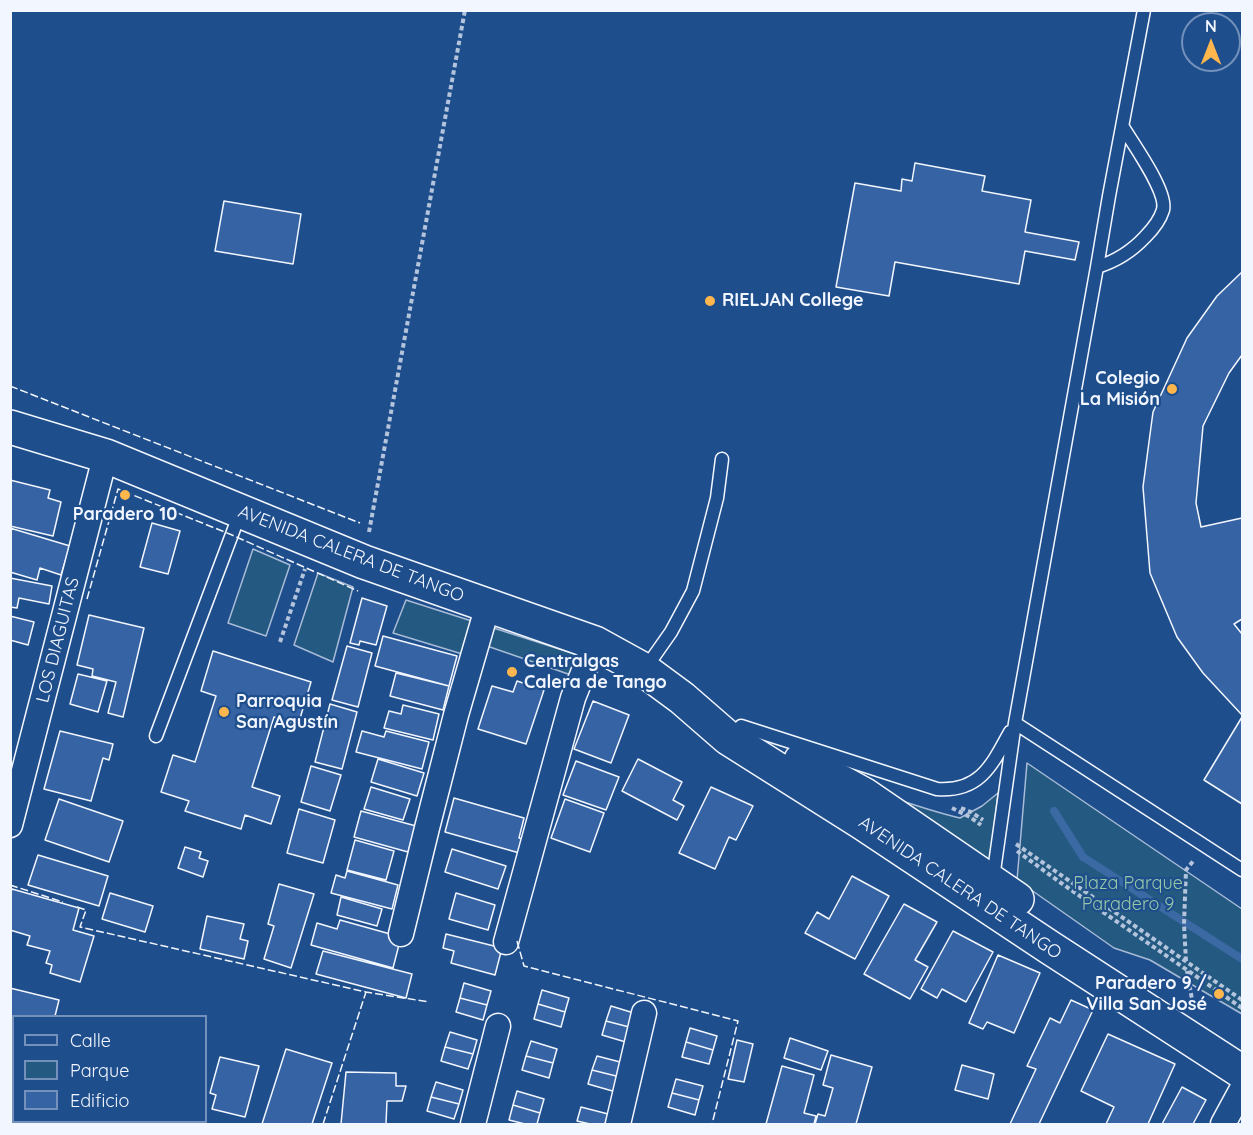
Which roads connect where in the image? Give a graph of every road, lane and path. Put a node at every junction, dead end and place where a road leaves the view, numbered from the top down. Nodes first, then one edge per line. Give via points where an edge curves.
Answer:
1 (465, 10) edge
2 (1144, 10) edge
3 (1123, 127) junction
4 (1097, 267) junction
5 (10, 427) edge
6 (106, 456) junction
7 (722, 459) dead end
8 (241, 512) junction
9 (364, 562) junction
10 (307, 565) dead end
11 (488, 605) junction
12 (280, 642) dead end
13 (595, 643) junction
14 (644, 670) junction
15 (682, 698) junction
16 (1015, 723) junction
17 (741, 726) junction
18 (156, 736) dead end
19 (10, 825) edge
20 (1204, 845) junction
21 (1242, 870) edge
22 (978, 886) junction
23 (401, 934) dead end
24 (506, 942) dead end
25 (644, 1013) dead end
26 (1195, 1018) junction
27 (498, 1026) dead end
28 (1242, 1050) edge
29 (1242, 1072) edge
30 (1242, 1089) edge
31 (473, 1125) edge
32 (618, 1125) edge
33 (1223, 1125) edge

1 - 9 path
2 - 3 lane
3 - 4 lane
3 - 4 lane via 1161,190 1164,208 1148,234 1130,251
4 - 16 lane
5 - 6 main road, AVENIDA CALERA DE TANGO
6 - 8 main road, AVENIDA CALERA DE TANGO
6 - 19 street, LOS DIAGUITAS
7 - 14 lane via 717,498 693,591
8 - 9 main road, AVENIDA CALERA DE TANGO
8 - 18 lane
9 - 11 main road, AVENIDA CALERA DE TANGO
10 - 12 path
11 - 13 main road, AVENIDA CALERA DE TANGO
11 - 23 street via 441,771
13 - 14 main road, AVENIDA CALERA DE TANGO
13 - 24 street via 573,698
14 - 15 main road, AVENIDA CALERA DE TANGO
15 - 17 main road, AVENIDA CALERA DE TANGO
15 - 22 main road, AVENIDA CALERA DE TANGO via 728,738 861,822
16 - 17 lane via 981,777 951,790 937,789
16 - 20 lane
16 - 22 lane
17 - 22 main road, AVENIDA CALERA DE TANGO via 865,795
20 - 21 lane
20 - 26 path via 1186,870 1184,950
22 - 26 main road, AVENIDA CALERA DE TANGO
22 - 29 main road, AVENIDA CALERA DE TANGO via 1049,947
25 - 32 street
26 - 28 main road, AVENIDA CALERA DE TANGO
27 - 31 street
30 - 33 street

